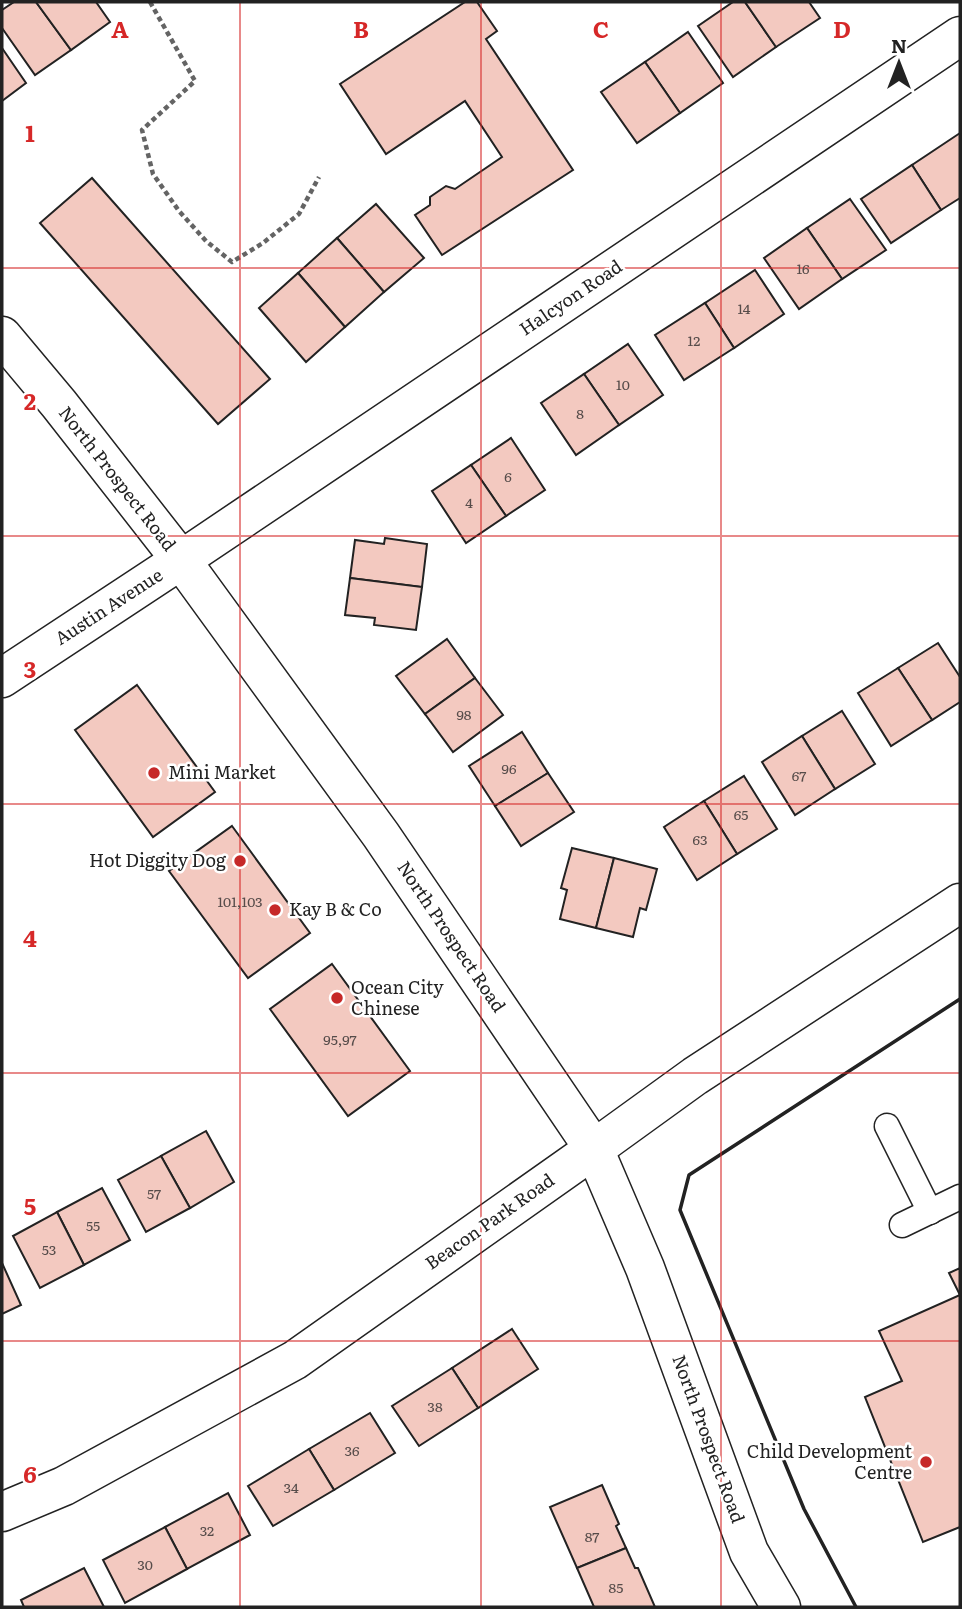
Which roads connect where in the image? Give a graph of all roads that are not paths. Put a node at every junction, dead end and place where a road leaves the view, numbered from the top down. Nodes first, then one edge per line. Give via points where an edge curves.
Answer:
1 (960, 36) edge
2 (2, 336) edge
3 (181, 560) junction
4 (2, 678) edge
5 (960, 903) edge
6 (887, 1126) dead end
7 (594, 1149) junction
8 (960, 1197) edge
9 (930, 1212) junction
10 (902, 1225) dead end
11 (2, 1512) edge
12 (781, 1607) edge

1 - 3 street, Halcyon Road
2 - 3 street, North Prospect Road
3 - 4 street, Austin Avenue
3 - 7 street, North Prospect Road via 381,835
5 - 7 street, Beacon Park Road via 695,1076
6 - 9 lane
7 - 11 street, Beacon Park Road via 295,1360 64,1486
7 - 12 street, North Prospect Road via 645,1268 749,1552
8 - 9 lane
9 - 10 lane

